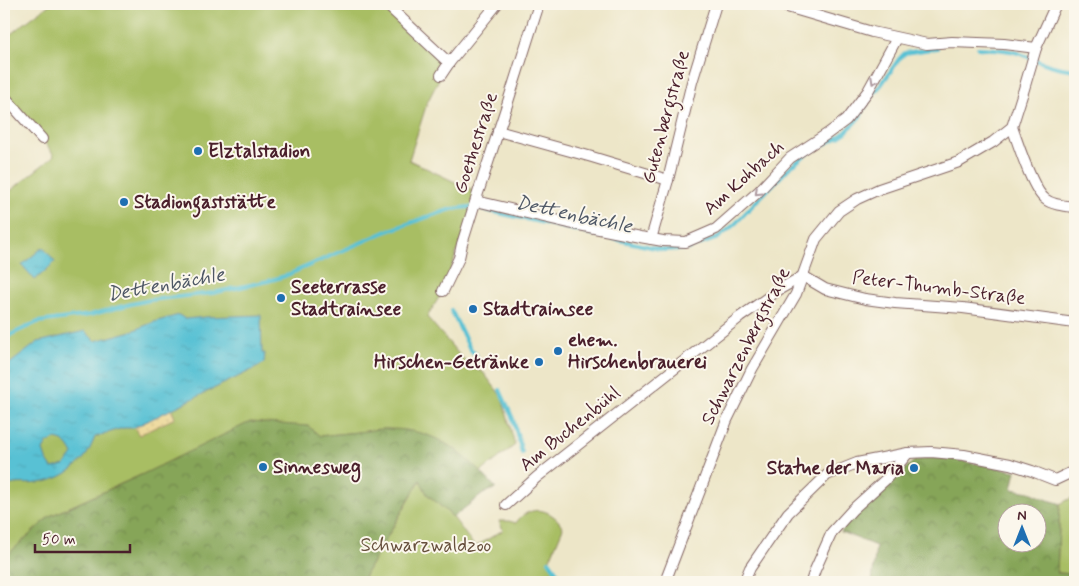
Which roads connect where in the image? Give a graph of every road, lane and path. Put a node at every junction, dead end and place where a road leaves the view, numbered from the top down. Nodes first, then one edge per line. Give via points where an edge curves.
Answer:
1 (386, 4) edge
2 (497, 4) edge
3 (539, 4) edge
4 (716, 4) edge
5 (777, 4) edge
6 (1056, 4) edge
7 (897, 38) junction
8 (1034, 55) junction
9 (449, 63) junction
10 (441, 75) dead end
11 (5, 101) edge
12 (1012, 127) junction
13 (498, 131) junction
14 (42, 139) dead end
15 (668, 180) junction
16 (474, 206) junction
17 (1075, 207) edge
18 (651, 239) junction
19 (803, 276) junction
20 (444, 291) dead end
21 (1075, 323) edge
22 (908, 453) junction
23 (1072, 472) dead end
24 (506, 505) dead end
25 (665, 582) edge
26 (744, 582) edge
27 (811, 582) edge

1 - 9 street
2 - 9 street
3 - 13 street, Goethestraße
4 - 15 street, Gutenbergstraße via 692,82
5 - 7 street
6 - 8 street
7 - 8 street via 927,44 1004,44
7 -> 18 street, Am Kohbach via 868,91 846,120 790,158 716,229 686,242
8 - 12 street
9 - 10 street
11 - 14 street
12 - 17 street via 1036,189 1045,200
12 - 19 street, Schwarzenbergstraße via 959,162 879,189 839,211 816,239
13 - 15 street
13 - 16 street, Goethestraße
15 - 18 street, Gutenbergstraße
16 - 18 street, Am Kohbach
16 - 20 street, Goethestraße via 457,264
19 - 21 street, Peter-Thumb-Straße via 825,289 865,299
19 - 24 street, Am Buchenbühl via 740,317
19 - 25 street, Schwarzenbergstraße via 726,420
22 - 23 street via 964,455 1010,464 1055,480
22 - 26 street via 857,462 828,475 788,513
22 - 27 street via 832,532

